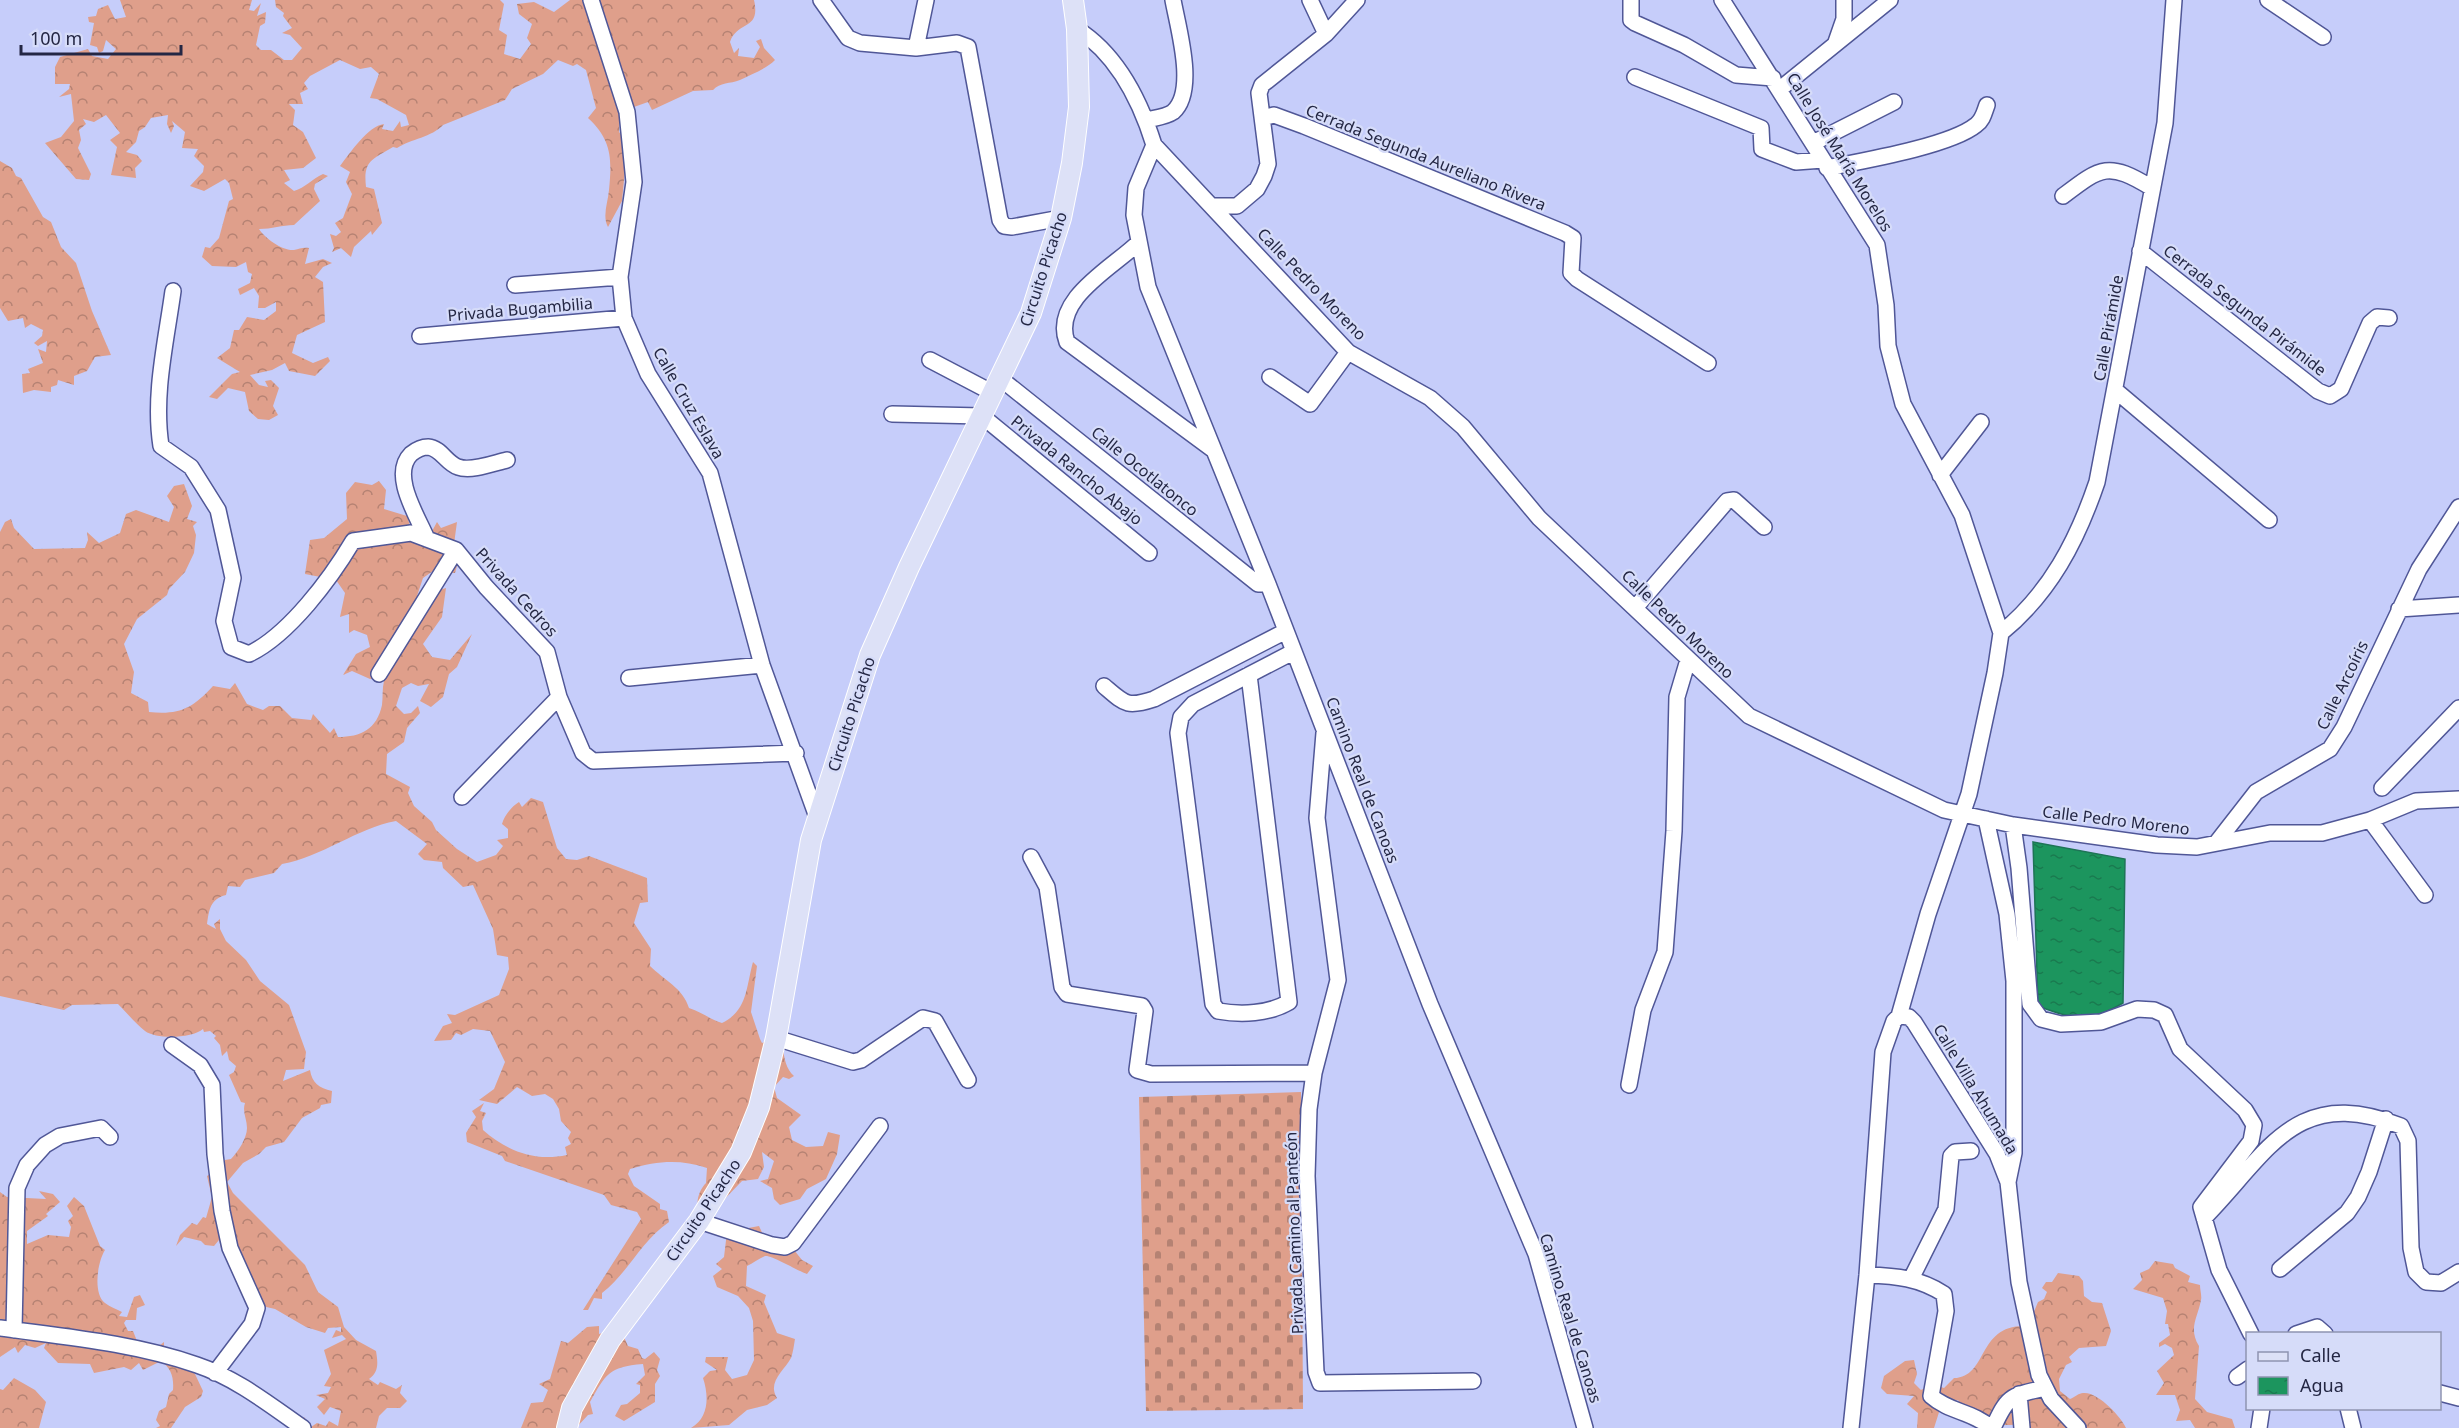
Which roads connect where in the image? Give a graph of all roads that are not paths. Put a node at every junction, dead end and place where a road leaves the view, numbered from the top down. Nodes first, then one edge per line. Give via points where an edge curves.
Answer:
1 (591, 0) edge
2 (821, 0) edge
3 (926, 0) edge
4 (1073, 0) edge
5 (1173, 0) edge
6 (1310, 0) edge
7 (1358, 0) edge
8 (1631, 0) edge
9 (1722, 0) edge
10 (1844, 0) edge
11 (1890, 0) edge
12 (2174, 0) edge
13 (2268, 0) edge
14 (1077, 29) junction
15 (1326, 34) junction
16 (2323, 37) dead end
17 (1836, 42) junction
18 (916, 48) junction
19 (1635, 77) dead end
20 (1777, 84) junction
21 (1894, 102) dead end
22 (1987, 105) dead end
23 (1263, 118) junction
24 (1146, 120) junction
25 (1813, 143) junction
26 (1154, 145) junction
27 (1825, 164) junction
28 (2152, 188) junction
29 (2063, 196) dead end
30 (1212, 206) junction
31 (1061, 218) junction
32 (1139, 242) junction
33 (2140, 251) junction
34 (620, 277) junction
35 (515, 285) dead end
36 (173, 291) dead end
37 (624, 318) junction
38 (2389, 318) dead end
39 (420, 336) dead end
40 (1348, 352) junction
41 (930, 360) dead end
42 (1708, 363) dead end
43 (1270, 377) dead end
44 (997, 386) junction
45 (2115, 390) junction
46 (892, 414) dead end
47 (982, 416) junction
48 (1981, 422) dead end
49 (1212, 449) junction
50 (507, 460) dead end
51 (1940, 475) junction
52 (2458, 511) edge
53 (2269, 520) dead end
54 (1764, 527) dead end
55 (427, 539) junction
56 (456, 550) junction
57 (1149, 553) dead end
58 (1268, 584) junction
59 (2459, 605) edge
60 (1635, 608) junction
61 (2399, 609) junction
62 (1286, 631) junction
63 (2001, 633) junction
64 (1293, 652) junction
65 (1688, 660) junction
66 (762, 665) junction
67 (379, 674) dead end
68 (1249, 675) junction
69 (630, 678) dead end
70 (1104, 686) dead end
71 (559, 697) junction
72 (2459, 708) edge
73 (1324, 727) junction
74 (795, 753) junction
75 (2382, 788) dead end
76 (462, 797) dead end
77 (2459, 799) edge
78 (1963, 815) junction
79 (817, 817) junction
80 (1986, 819) junction
81 (2370, 820) junction
82 (2013, 825) junction
83 (2217, 842) junction
84 (1031, 856) dead end
85 (2425, 895) dead end
86 (1899, 1016) junction
87 (776, 1038) junction
88 (172, 1045) dead end
89 (1314, 1073) junction
90 (968, 1080) dead end
91 (1629, 1085) dead end
92 (2385, 1119) junction
93 (880, 1126) dead end
94 (110, 1137) dead end
95 (1971, 1151) dead end
96 (2008, 1182) junction
97 (2204, 1218) junction
98 (699, 1221) junction
99 (2280, 1269) dead end
100 (2459, 1272) edge
101 (1868, 1275) junction
102 (1911, 1279) junction
103 (7, 1329) edge
104 (2250, 1332) edge
105 (2302, 1332) edge
106 (2323, 1332) edge
107 (215, 1373) junction
108 (1473, 1381) dead end
109 (2045, 1388) junction
110 (2019, 1394) junction
111 (2441, 1394) edge
112 (2459, 1398) edge
113 (2262, 1410) edge
114 (2348, 1410) edge
115 (303, 1428) edge
116 (567, 1428) edge
117 (1585, 1428) edge
118 (1851, 1428) edge
119 (1992, 1428) edge
120 (2022, 1428) edge
121 (2078, 1428) edge
122 (2259, 1428) edge
123 (2353, 1428) edge

1 - 34 street, Calle Cruz Eslava via 627,112 631,147 634,182
2 - 18 street via 848,38 860,43
3 - 18 street
4 - 14 main road, Circuito Picacho
5 - 24 street via 1185,72 1180,103 1171,114
6 - 15 street
7 - 15 street
8 - 20 street via 1635,23 1736,75
9 - 20 street, Calle José María Morelos
10 - 17 street via 1844,19
11 - 17 street
12 - 28 street, Calle Pirámide via 2165,123
13 - 16 street
14 - 24 street, Calle Pedro Moreno via 1096,41 1114,60
14 - 31 main road, Circuito Picacho via 1077,133
15 - 23 street via 1262,85 1259,93
17 - 20 street
18 - 31 street via 962,44 968,47 1004,226
19 - 27 street via 1761,128 1762,149 1796,162
20 - 25 street, Calle José María Morelos
21 - 25 street
22 - 27 street via 1975,126 1948,139
23 - 30 street via 1268,164 1257,189 1237,206
23 - 42 street, Cerrada Segunda Aureliano Rivera via 1274,115 1304,126 1573,238 1571,273 1577,279
24 - 26 street, Calle Pedro Moreno
25 - 27 street, Calle José María Morelos
26 - 30 street, Calle Pedro Moreno
26 - 32 street, Camino Real de Canoas via 1136,188 1134,215
27 - 51 street, Calle José María Morelos via 1877,245 1888,346 1904,404
28 - 29 street via 2119,172 2096,171
28 - 33 street, Calle Pirámide
30 - 40 street, Calle Pedro Moreno
31 - 44 main road, Circuito Picacho via 1031,313
32 - 49 street, Camino Real de Canoas via 1148,287
32 - 49 street via 1091,280 1066,315 1063,331 1068,342
33 - 38 street, Cerrada Segunda Pirámide via 2318,391 2330,396 2341,389 2370,323 2378,317
33 - 45 street, Calle Pirámide
34 - 35 street
34 - 37 street, Calle Cruz Eslava
36 - 55 street, Privada Cedros via 161,372 161,446 191,467 218,510 233,578 225,621 231,647 249,654 266,646 331,578 353,541 411,533
37 - 39 street, Privada Bugambilia
37 - 66 street, Calle Cruz Eslava via 648,374 710,473
40 - 43 street via 1310,404
40 - 60 street, Calle Pedro Moreno via 1430,398 1463,427 1539,518
41 - 44 street, Calle Ocotlatonco
44 - 47 main road, Circuito Picacho
44 - 58 street, Calle Ocotlatonco via 1258,584
45 - 53 street
45 - 63 street, Calle Pirámide via 2097,482 2081,528 2036,601
46 - 47 street
47 - 57 street, Privada Rancho Abajo
47 - 79 main road, Circuito Picacho via 870,655
48 - 51 street
49 - 58 street, Camino Real de Canoas
50 - 55 street via 457,467 428,447 418,448 409,456 403,467 403,480
51 - 63 street, Calle José María Morelos via 1974,545
52 - 61 street, Calle Arcoíris via 2419,569
54 - 60 street via 1734,500 1727,501
55 - 56 street, Privada Cedros
56 - 67 street
56 - 71 street, Privada Cedros via 547,652
58 - 62 street, Camino Real de Canoas
59 - 61 street
60 - 65 street, Calle Pedro Moreno
61 - 83 street, Calle Arcoíris via 2344,727 2330,748 2256,792
62 - 64 street, Camino Real de Canoas
62 - 70 street via 1136,705 1124,704
63 - 78 street, Calle José María Morelos
64 - 68 street
64 - 73 street, Camino Real de Canoas
65 - 78 street, Calle Pedro Moreno via 1749,716 1944,810
65 - 91 street via 1677,697 1674,831 1665,952 1643,1010
66 - 69 street
66 - 74 street, Calle Cruz Eslava
68 - 68 street via 1289,1002 1276,1010 1229,1013 1218,1011 1213,1004 1178,733 1181,717 1193,704
71 - 74 street, Privada Cedros via 583,753 593,761
71 - 76 street
72 - 75 street
73 - 89 street, Privada Camino al Panteón via 1317,818 1338,980
73 - 117 street, Camino Real de Canoas via 1430,1004 1536,1254
74 - 79 street, Calle Cruz Eslava
77 - 81 street, Calle Pedro Moreno via 2416,801
78 - 80 street, Calle Pedro Moreno
78 - 86 street, Calle José María Morelos via 1928,914
79 - 87 main road, Circuito Picacho via 794,923
80 - 82 street, Calle Pedro Moreno
80 - 96 street via 2007,914 2014,981 2014,1153
81 - 83 street, Calle Pedro Moreno via 2322,833 2270,833
81 - 85 street
82 - 83 street, Calle Pedro Moreno via 2157,845 2197,847
82 - 97 street via 2030,1004 2041,1019 2061,1024 2100,1022 2137,1009 2165,1015 2180,1049 2245,1110 2254,1125 2251,1141 2201,1207
84 - 89 street via 1047,887 1062,987 1067,994 1142,1006 1145,1011 1137,1070 1143,1074
86 - 96 street, Calle Villa Ahumada via 1914,1022 1997,1154
86 - 101 street, Calle José María Morelos via 1883,1052
87 - 90 street via 853,1062 923,1018 930,1018
87 - 98 main road, Circuito Picacho via 759,1107 741,1152
88 - 107 street via 200,1065 212,1085 222,1211 230,1248 257,1308 252,1324
89 - 108 street, Privada Camino al Panteón via 1306,1176 1320,1383
92 - 97 street via 2340,1112 2309,1117 2283,1132
92 - 99 street via 2358,1197 2347,1213
92 - 100 street via 2401,1126 2408,1141 2411,1248 2416,1272 2426,1282 2441,1283
93 - 98 street via 794,1243 785,1247 772,1245
94 - 103 street via 101,1128 60,1136 45,1145 27,1165 17,1188
95 - 102 street via 1951,1156 1946,1209
96 - 109 street, Calle Villa Ahumada via 2019,1282
97 - 104 street via 2219,1270
98 - 116 main road, Circuito Picacho via 610,1340 572,1408
101 - 102 street
101 - 118 street, Calle José María Morelos
102 - 119 street via 1925,1282 1944,1294 1946,1311 1931,1396 1942,1406 1983,1420
103 - 107 street via 110,1343 199,1365
105 - 106 street via 2317,1327
107 - 115 street via 247,1389
109 - 110 street
109 - 121 street, Calle Villa Ahumada
110 - 119 street via 2005,1402
110 - 120 street
111 - 112 street
113 - 122 street
114 - 123 street

